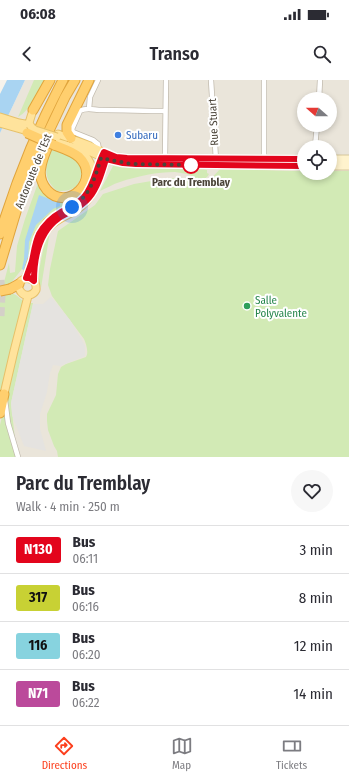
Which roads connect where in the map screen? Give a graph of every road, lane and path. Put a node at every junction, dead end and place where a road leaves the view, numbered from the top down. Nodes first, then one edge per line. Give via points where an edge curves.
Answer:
1 (50, 80) edge
2 (63, 80) edge
3 (75, 80) edge
4 (89, 80) edge
5 (98, 80) edge
6 (166, 80) edge
7 (211, 80) edge
8 (264, 80) edge
9 (320, 80) edge
10 (319, 92) edge
11 (89, 109) junction
12 (33, 110) joint
13 (166, 111) junction
14 (0, 117) edge
15 (0, 123) edge
16 (53, 123) junction
17 (23, 129) junction
18 (64, 141) junction
19 (104, 154) junction
20 (165, 158) junction
21 (264, 158) junction
22 (297, 159) edge
23 (337, 159) edge
24 (349, 159) edge
25 (216, 161) junction
26 (260, 165) junction
27 (297, 166) edge
28 (337, 166) edge
29 (349, 166) edge
30 (90, 187) junction
31 (0, 234) edge
32 (0, 265) edge
33 (22, 281) junction
34 (34, 281) junction
35 (0, 291) edge
36 (28, 296) junction
37 (4, 394) junction
38 (0, 413) edge
39 (18, 457) edge

1 - 12 highway
2 - 31 highway, Autoroute de l’Est via 29,152
3 - 16 highway, Autoroute de l’Est
4 - 18 highway via 67,125
5 - 11 street via 90,97
6 - 13 street
7 - 25 street, Rue Stuart
8 - 21 street
9 - 10 street
11 - 13 street
11 - 19 street via 80,111 72,131 95,141
12 - 17 main road via 29,123
13 - 20 street
14 - 17 main road
15 - 17 main road
16 - 18 highway via 53,131 41,166 41,180 50,193 60,197 74,196 86,181 84,165 79,157 63,148
16 - 32 highway, Autoroute de l’Est via 26,183
17 - 18 highway, bridge
18 - 19 main road
18 - 19 main road
18 - 30 main road via 86,156 90,163
19 - 20 main road via 122,158
19 - 25 main road via 131,164 165,165
19 - 30 main road
19 - 34 main road via 97,185 89,198 83,205 55,222 44,234 38,250
20 - 25 main road
21 - 22 main road
21 - 25 main road
21 - 26 street
23 - 24 main road
25 - 26 main road
26 - 27 main road
28 - 29 main road
30 - 33 main road via 81,200 56,215 44,226
33 - 34 main road via 30,278
33 - 35 highway, bridge via 10,289
33 - 36 main road via 19,289
34 - 36 main road via 36,290
36 - 37 main road
37 - 38 highway
37 - 39 street via 8,423

